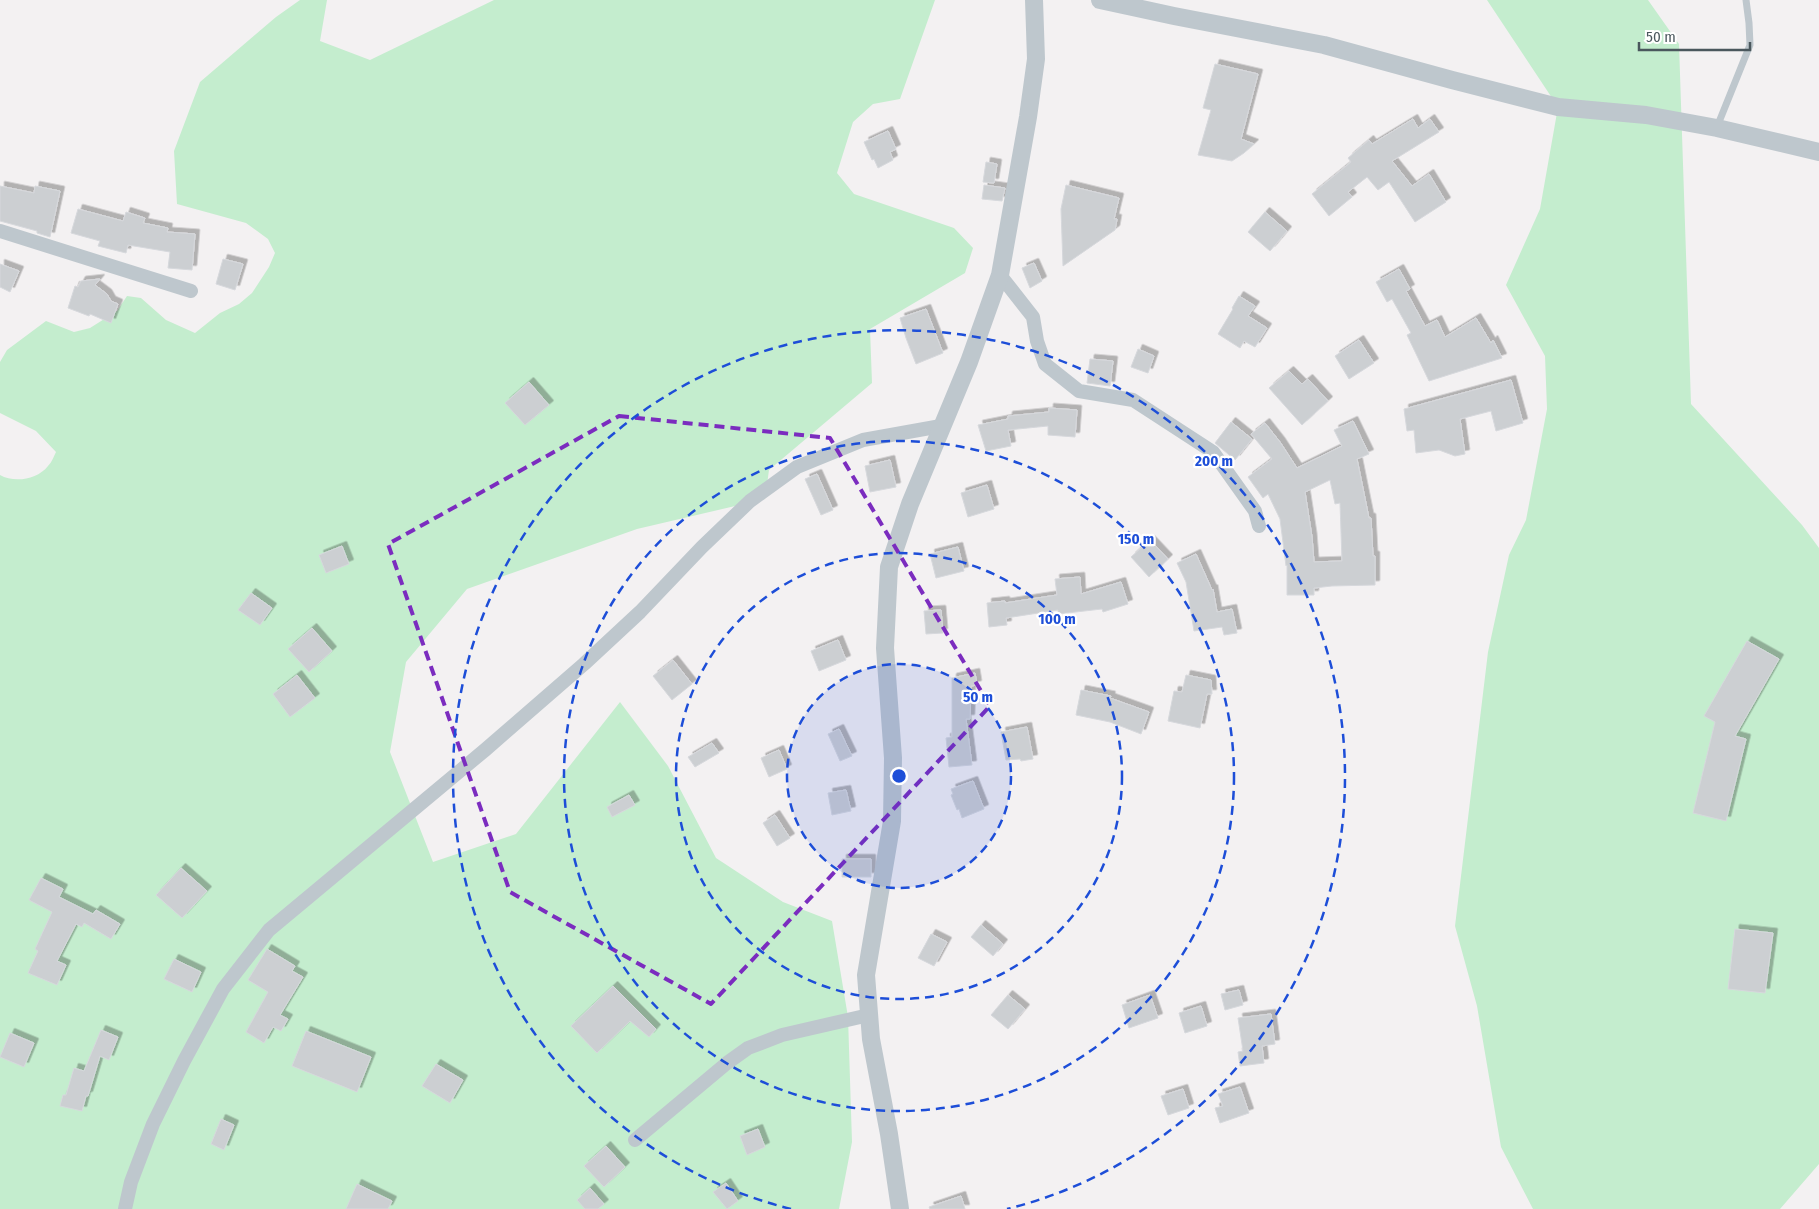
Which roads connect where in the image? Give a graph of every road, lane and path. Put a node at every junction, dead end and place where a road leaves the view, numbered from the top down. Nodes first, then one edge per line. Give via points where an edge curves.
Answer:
1 (1034, 0) edge
2 (1100, 0) edge
3 (1746, 0) edge
4 (1717, 128) junction
5 (1819, 152) edge
6 (0, 231) edge
7 (1000, 276) junction
8 (191, 291) dead end
9 (940, 426) junction
10 (1259, 526) dead end
11 (869, 1015) junction
12 (635, 1140) dead end
13 (126, 1209) edge
14 (900, 1209) edge

1 - 7 street via 1036,59
2 - 4 street via 1324,45 1558,107 1646,115
3 - 4 lane via 1750,45
4 - 5 street
6 - 8 street
7 - 9 street via 969,362
7 - 10 street via 1034,317 1036,341 1045,364 1079,392 1134,400 1214,452 1255,511
9 - 11 street via 889,567 886,648 893,758 892,821 866,975
9 - 13 street via 863,440 797,467 750,501 584,664 269,930 223,989 184,1061 153,1124 131,1182
11 - 12 street via 782,1035 748,1048
11 - 14 street

